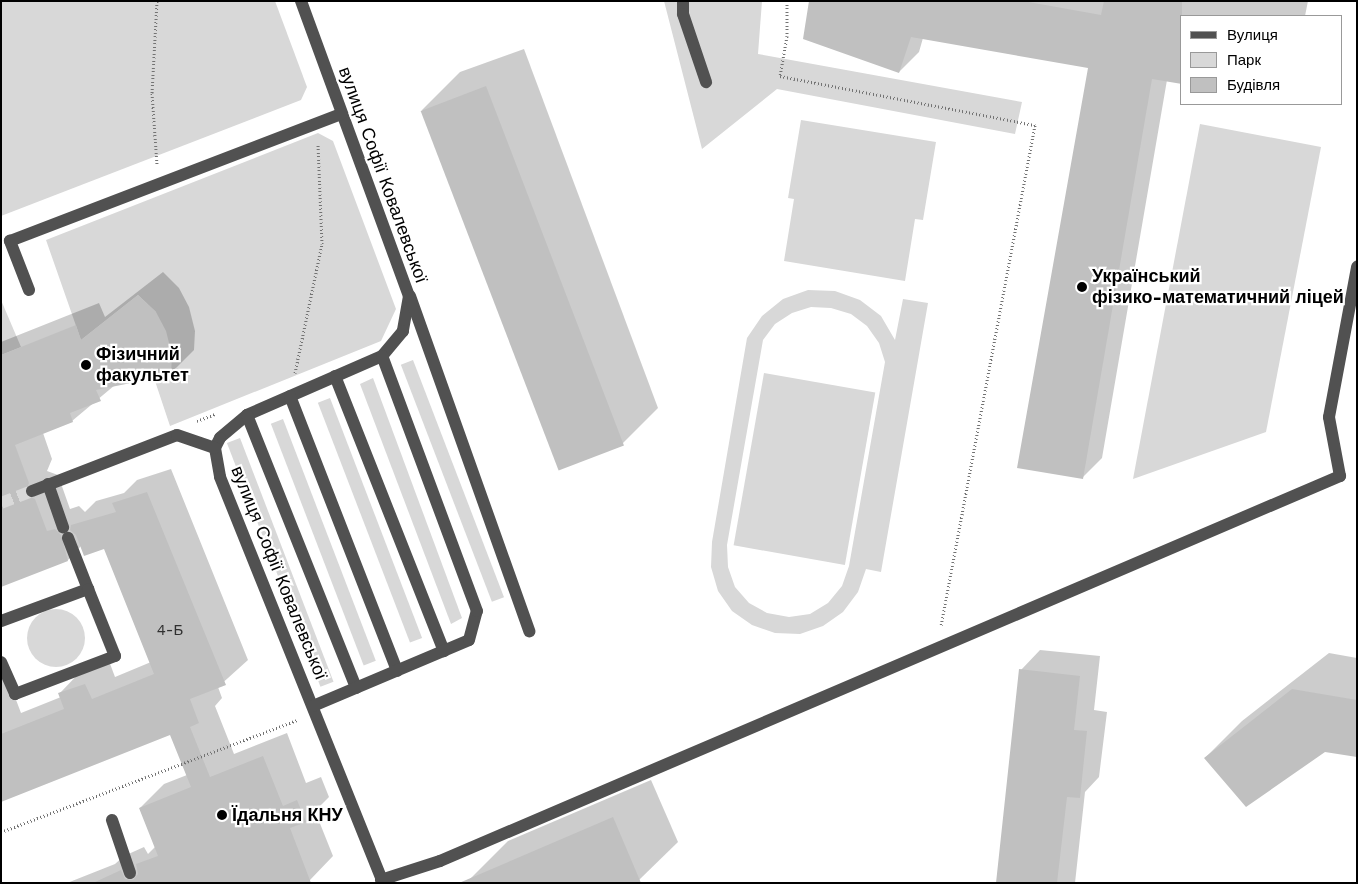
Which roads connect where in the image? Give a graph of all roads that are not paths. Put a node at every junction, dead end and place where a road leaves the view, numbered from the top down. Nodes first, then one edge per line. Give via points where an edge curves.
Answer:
1 (301, 1) edge
2 (682, 1) edge
3 (706, 82) dead end
4 (341, 114) junction
5 (1357, 267) edge
6 (29, 290) dead end
7 (409, 296) junction
8 (382, 356) junction
9 (335, 376) junction
10 (290, 396) junction
11 (247, 415) junction
12 (215, 448) junction
13 (48, 484) junction
14 (32, 491) tunnel mouth
15 (88, 589) junction
16 (1, 621) edge
17 (529, 631) dead end
18 (444, 651) junction
19 (1, 662) edge
20 (397, 671) junction
21 (356, 688) junction
22 (313, 706) junction
23 (112, 820) dead end
24 (130, 873) dead end
25 (382, 881) edge

1 - 4 street, вулиця Софії Ковалевської
2 - 3 street via 683,14
4 - 6 street via 10,241
4 - 7 street, вулиця Софії Ковалевської
5 - 25 street via 1329,416 1340,476 440,861
7 - 8 street, вулиця Софії Ковалевської via 404,331
7 - 17 street
8 - 9 street, вулиця Софії Ковалевської
8 - 18 street via 477,611 469,640
9 - 10 street, вулиця Софії Ковалевської
9 - 18 street
10 - 11 street, вулиця Софії Ковалевської
10 - 20 street
11 - 12 street, вулиця Софії Ковалевської via 220,438
11 - 21 street
12 - 13 street via 177,435
12 - 22 street, вулиця Софії Ковалевської via 220,477
13 - 14 street
13 - 15 street
15 - 16 street
15 - 19 street via 116,656 15,694
18 - 20 street
20 - 21 street
21 - 22 street
22 - 25 street, вулиця Софії Ковалевської
23 - 24 street

